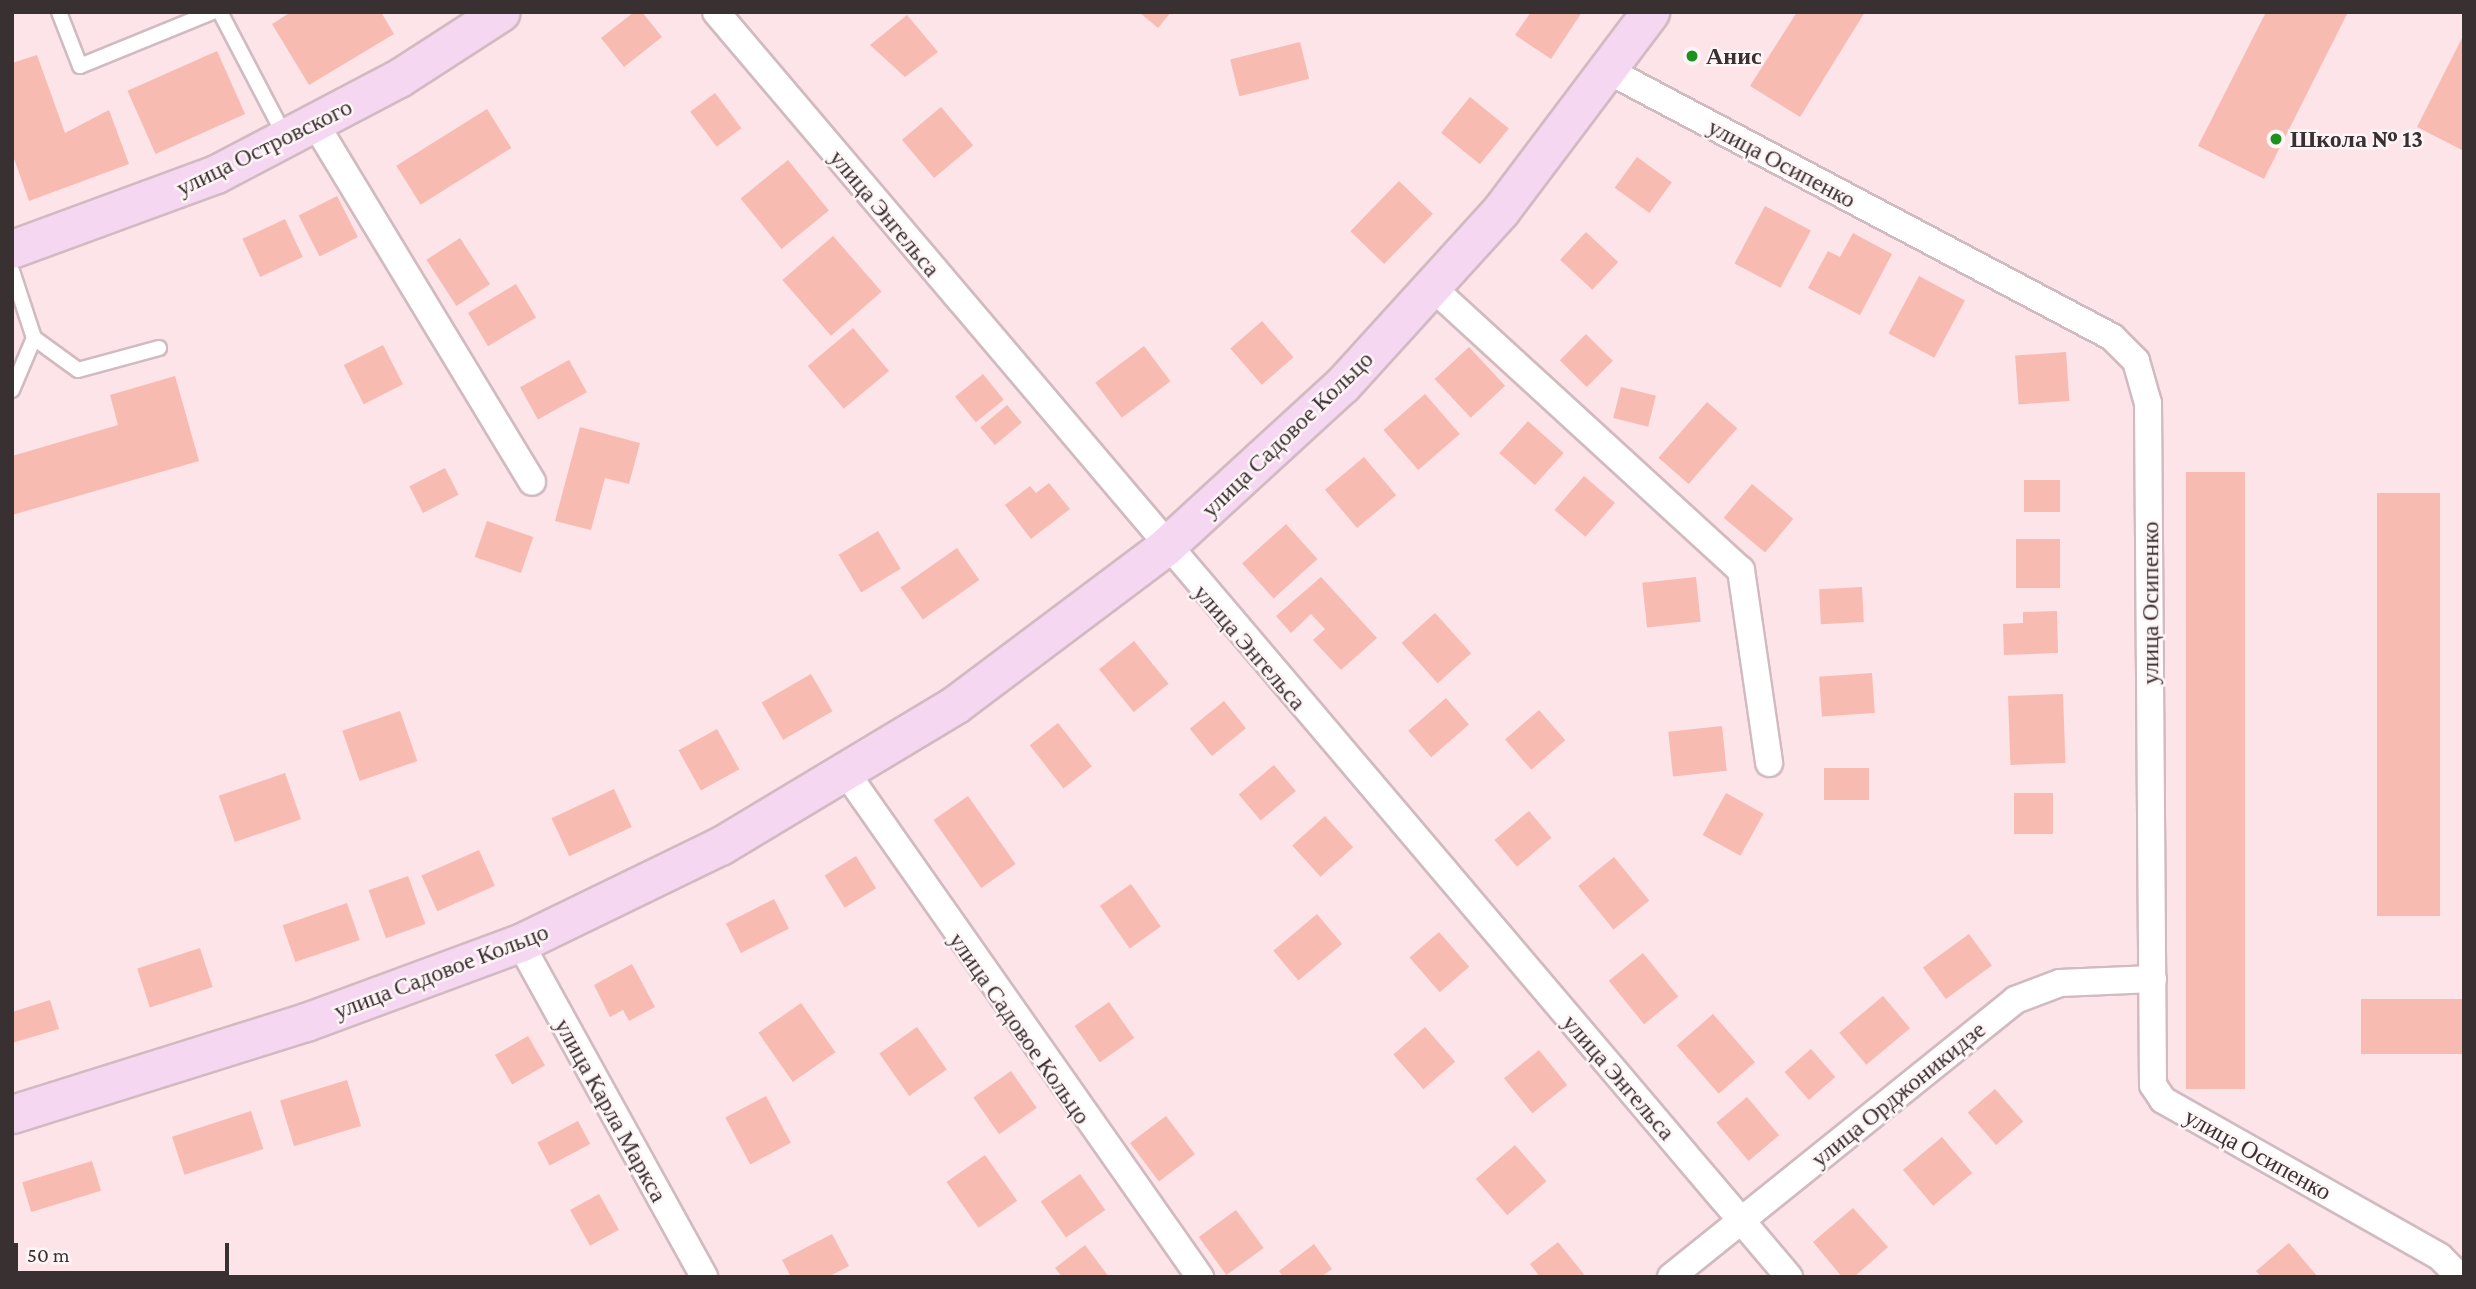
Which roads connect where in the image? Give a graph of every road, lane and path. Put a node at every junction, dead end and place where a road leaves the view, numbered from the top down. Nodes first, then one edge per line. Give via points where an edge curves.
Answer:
1 (60, 12) edge
2 (212, 12) edge
3 (220, 12) edge
4 (501, 12) edge
5 (716, 12) edge
6 (1650, 12) edge
7 (1609, 71) junction
8 (301, 132) junction
9 (12, 249) edge
10 (12, 271) edge
11 (1434, 289) junction
12 (34, 338) junction
13 (159, 348) dead end
14 (12, 390) edge
15 (532, 482) dead end
16 (1165, 547) junction
17 (1769, 763) dead end
18 (847, 774) junction
19 (520, 943) junction
20 (2153, 979) junction
21 (12, 1114) edge
22 (1741, 1219) junction
23 (2452, 1254) edge
24 (704, 1277) edge
25 (1200, 1277) edge
26 (1671, 1277) edge
27 (1789, 1277) edge
28 (2460, 1277) edge

1 - 2 lane via 79,66
3 - 8 lane
4 - 8 main road, улица Островского
5 - 16 street, улица Энгельса
6 - 7 main road, улица Садовое Кольцо
7 - 11 main road, улица Садовое Кольцо
7 - 20 street, улица Осипенко via 2112,337 2136,361 2148,403
8 - 9 main road, улица Островского via 113,216
8 - 15 street
10 - 12 lane
11 - 16 main road, улица Садовое Кольцо via 1299,427
11 - 17 street via 1741,570
12 - 13 lane via 78,370
12 - 14 lane
16 - 18 main road, улица Садовое Кольцо via 1010,667
16 - 22 street, улица Энгельса
18 - 19 main road, улица Садовое Кольцо via 667,874
18 - 25 street, улица Садовое Кольцо
19 - 21 main road, улица Садовое Кольцо via 306,1022
19 - 24 street, улица Карла Маркса
20 - 22 street, улица Орджоникидзе via 2060,983 2015,1000
20 - 23 street, улица Осипенко via 2153,1085 2163,1100
22 - 26 street, улица Орджоникидзе
22 - 27 street, улица Энгельса
23 - 28 street, улица Осипенко

